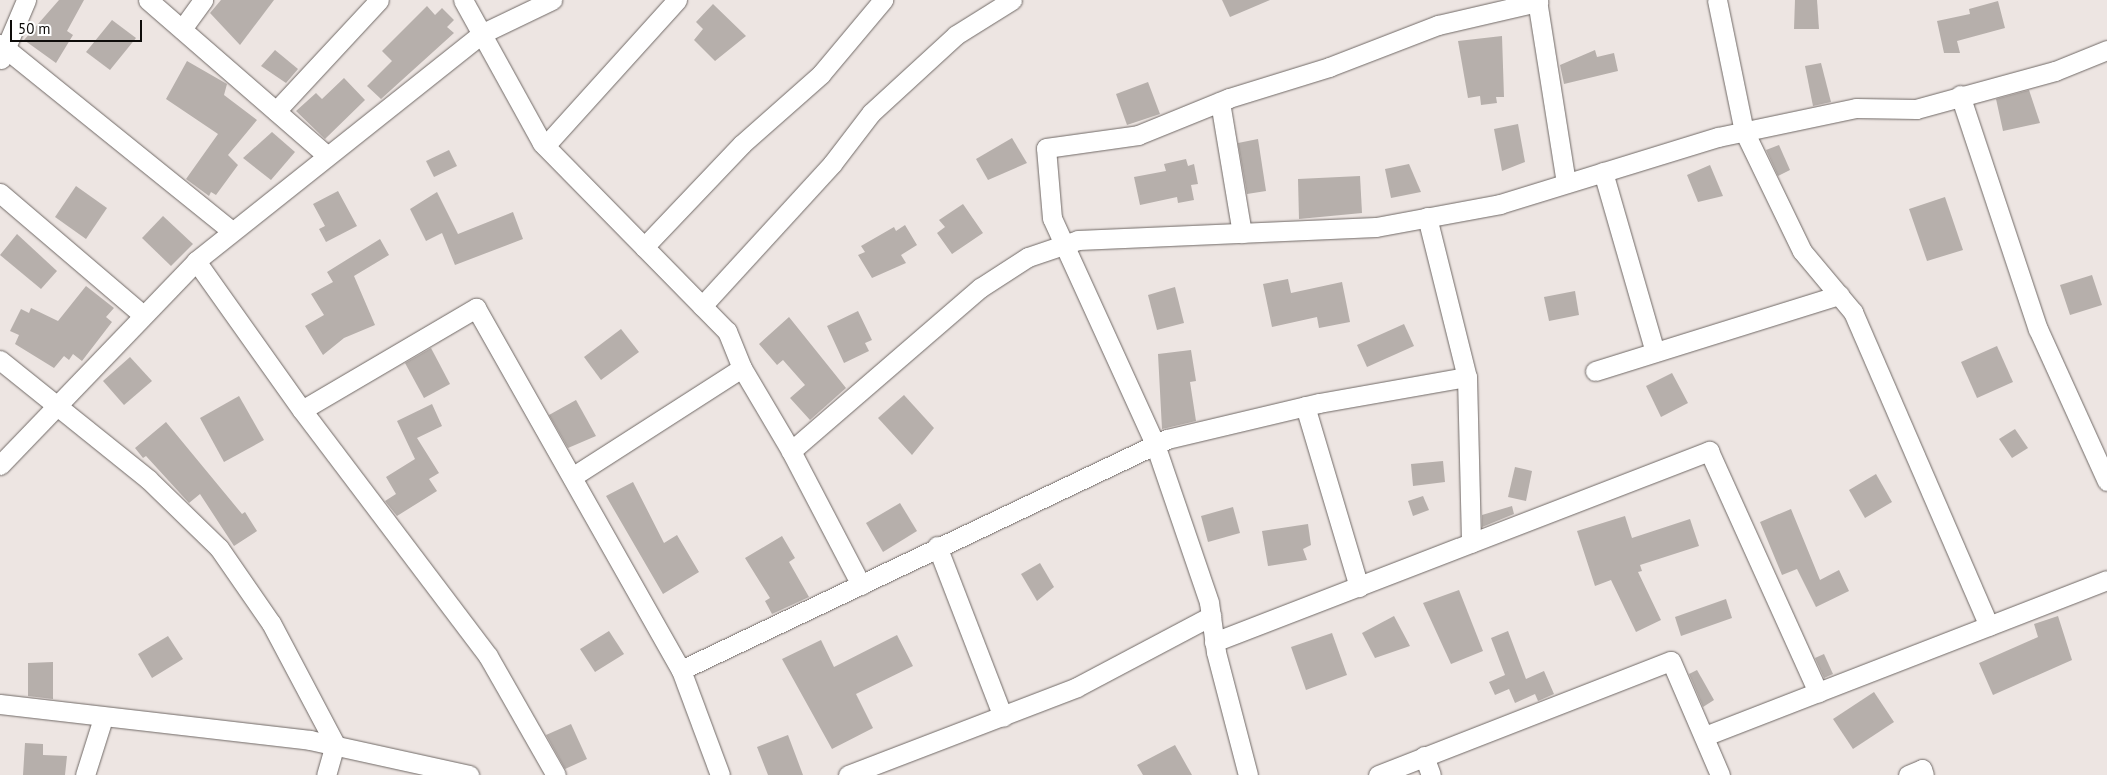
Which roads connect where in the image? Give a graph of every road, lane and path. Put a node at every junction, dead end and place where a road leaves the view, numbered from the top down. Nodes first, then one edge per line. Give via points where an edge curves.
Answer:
1 (26, 0) edge
2 (148, 0) edge
3 (204, 0) edge
4 (379, 0) edge
5 (463, 0) edge
6 (552, 0) edge
7 (677, 0) edge
8 (883, 0) edge
9 (1012, 0) edge
10 (1718, 0) edge
11 (1537, 1) edge
12 (182, 29) junction
13 (481, 34) junction
14 (2107, 50) edge
15 (2, 51) edge
16 (1960, 95) junction
17 (1220, 102) junction
18 (276, 111) junction
19 (1744, 132) junction
20 (545, 146) junction
21 (325, 154) junction
22 (1602, 172) junction
23 (1566, 183) junction
24 (0, 193) edge
25 (1427, 217) junction
26 (232, 231) junction
27 (1242, 232) junction
28 (1062, 246) junction
29 (644, 247) junction
30 (196, 261) junction
31 (1839, 295) junction
32 (702, 306) junction
33 (143, 315) junction
34 (1655, 352) junction
35 (0, 360) edge
36 (742, 368) junction
37 (1595, 370) dead end
38 (1467, 377) junction
39 (58, 405) junction
40 (1305, 406) junction
41 (302, 410) junction
42 (1155, 444) junction
43 (791, 451) junction
44 (0, 465) edge
45 (572, 477) junction
46 (2107, 481) edge
47 (1471, 544) junction
48 (937, 546) junction
49 (2107, 580) edge
50 (861, 585) junction
51 (1360, 586) junction
52 (1211, 616) junction
53 (1989, 626) junction
54 (1214, 642) junction
55 (681, 670) junction
56 (1818, 692) junction
57 (0, 704) edge
58 (1003, 717) junction
59 (103, 718) junction
60 (1705, 736) junction
61 (335, 744) junction
62 (1424, 756) junction
63 (85, 775) edge
64 (326, 775) edge
65 (469, 775) edge
66 (556, 775) edge
67 (720, 775) edge
68 (848, 775) edge
69 (1248, 775) edge
70 (1378, 775) edge
71 (1431, 775) edge
72 (1720, 775) edge
73 (1908, 775) edge
74 (1924, 775) edge

1 - 15 street
2 - 12 street
3 - 12 street
4 - 18 street
5 - 13 street
6 - 13 street
7 - 20 street
8 - 29 street via 821,74 742,144
9 - 32 street via 956,35 871,113 832,164
10 - 19 street
11 - 17 street via 1438,25 1329,67
11 - 23 street
12 - 18 street
13 - 20 street
13 - 21 street
14 - 16 street via 2055,71
15 - 26 street
16 - 19 street via 1916,109 1856,108
16 - 46 street via 2038,330
17 - 27 street
17 - 28 street via 1138,135 1046,148 1052,218
18 - 21 street
19 - 22 street
19 - 31 street via 1802,251
20 - 29 street
21 - 26 street
22 - 23 street
22 - 34 street
23 - 25 street via 1500,204
24 - 33 street
25 - 27 street via 1376,226
25 - 38 street
26 - 30 street
27 - 28 street via 1078,240
28 - 42 street
28 - 43 street via 1028,257 980,288
29 - 32 street
30 - 33 street
30 - 41 street
31 - 34 street
31 - 53 street via 1854,312
32 - 36 street via 727,331
33 - 39 street
34 - 37 street
35 - 39 street
36 - 43 street
36 - 45 street
38 - 40 street
38 - 47 street
39 - 44 street
39 - 61 street via 148,479 219,548 271,623
40 - 42 street
40 - 51 street
41 - 45 street via 476,308
41 - 66 street via 488,656
42 - 48 street
42 - 52 street
43 - 50 street
45 - 55 street
47 - 51 street
47 - 56 street via 1709,451
48 - 50 street
48 - 58 street
49 - 53 street
50 - 55 street
51 - 54 street
52 - 54 street
52 - 58 street via 1078,688
53 - 56 street
54 - 69 street
55 - 67 street
56 - 60 street
57 - 59 street
58 - 68 street
59 - 61 street
59 - 63 street
60 - 62 street via 1672,661
60 - 72 street
61 - 64 street
61 - 65 street
62 - 70 street
62 - 71 street
73 - 74 street via 1922,769

